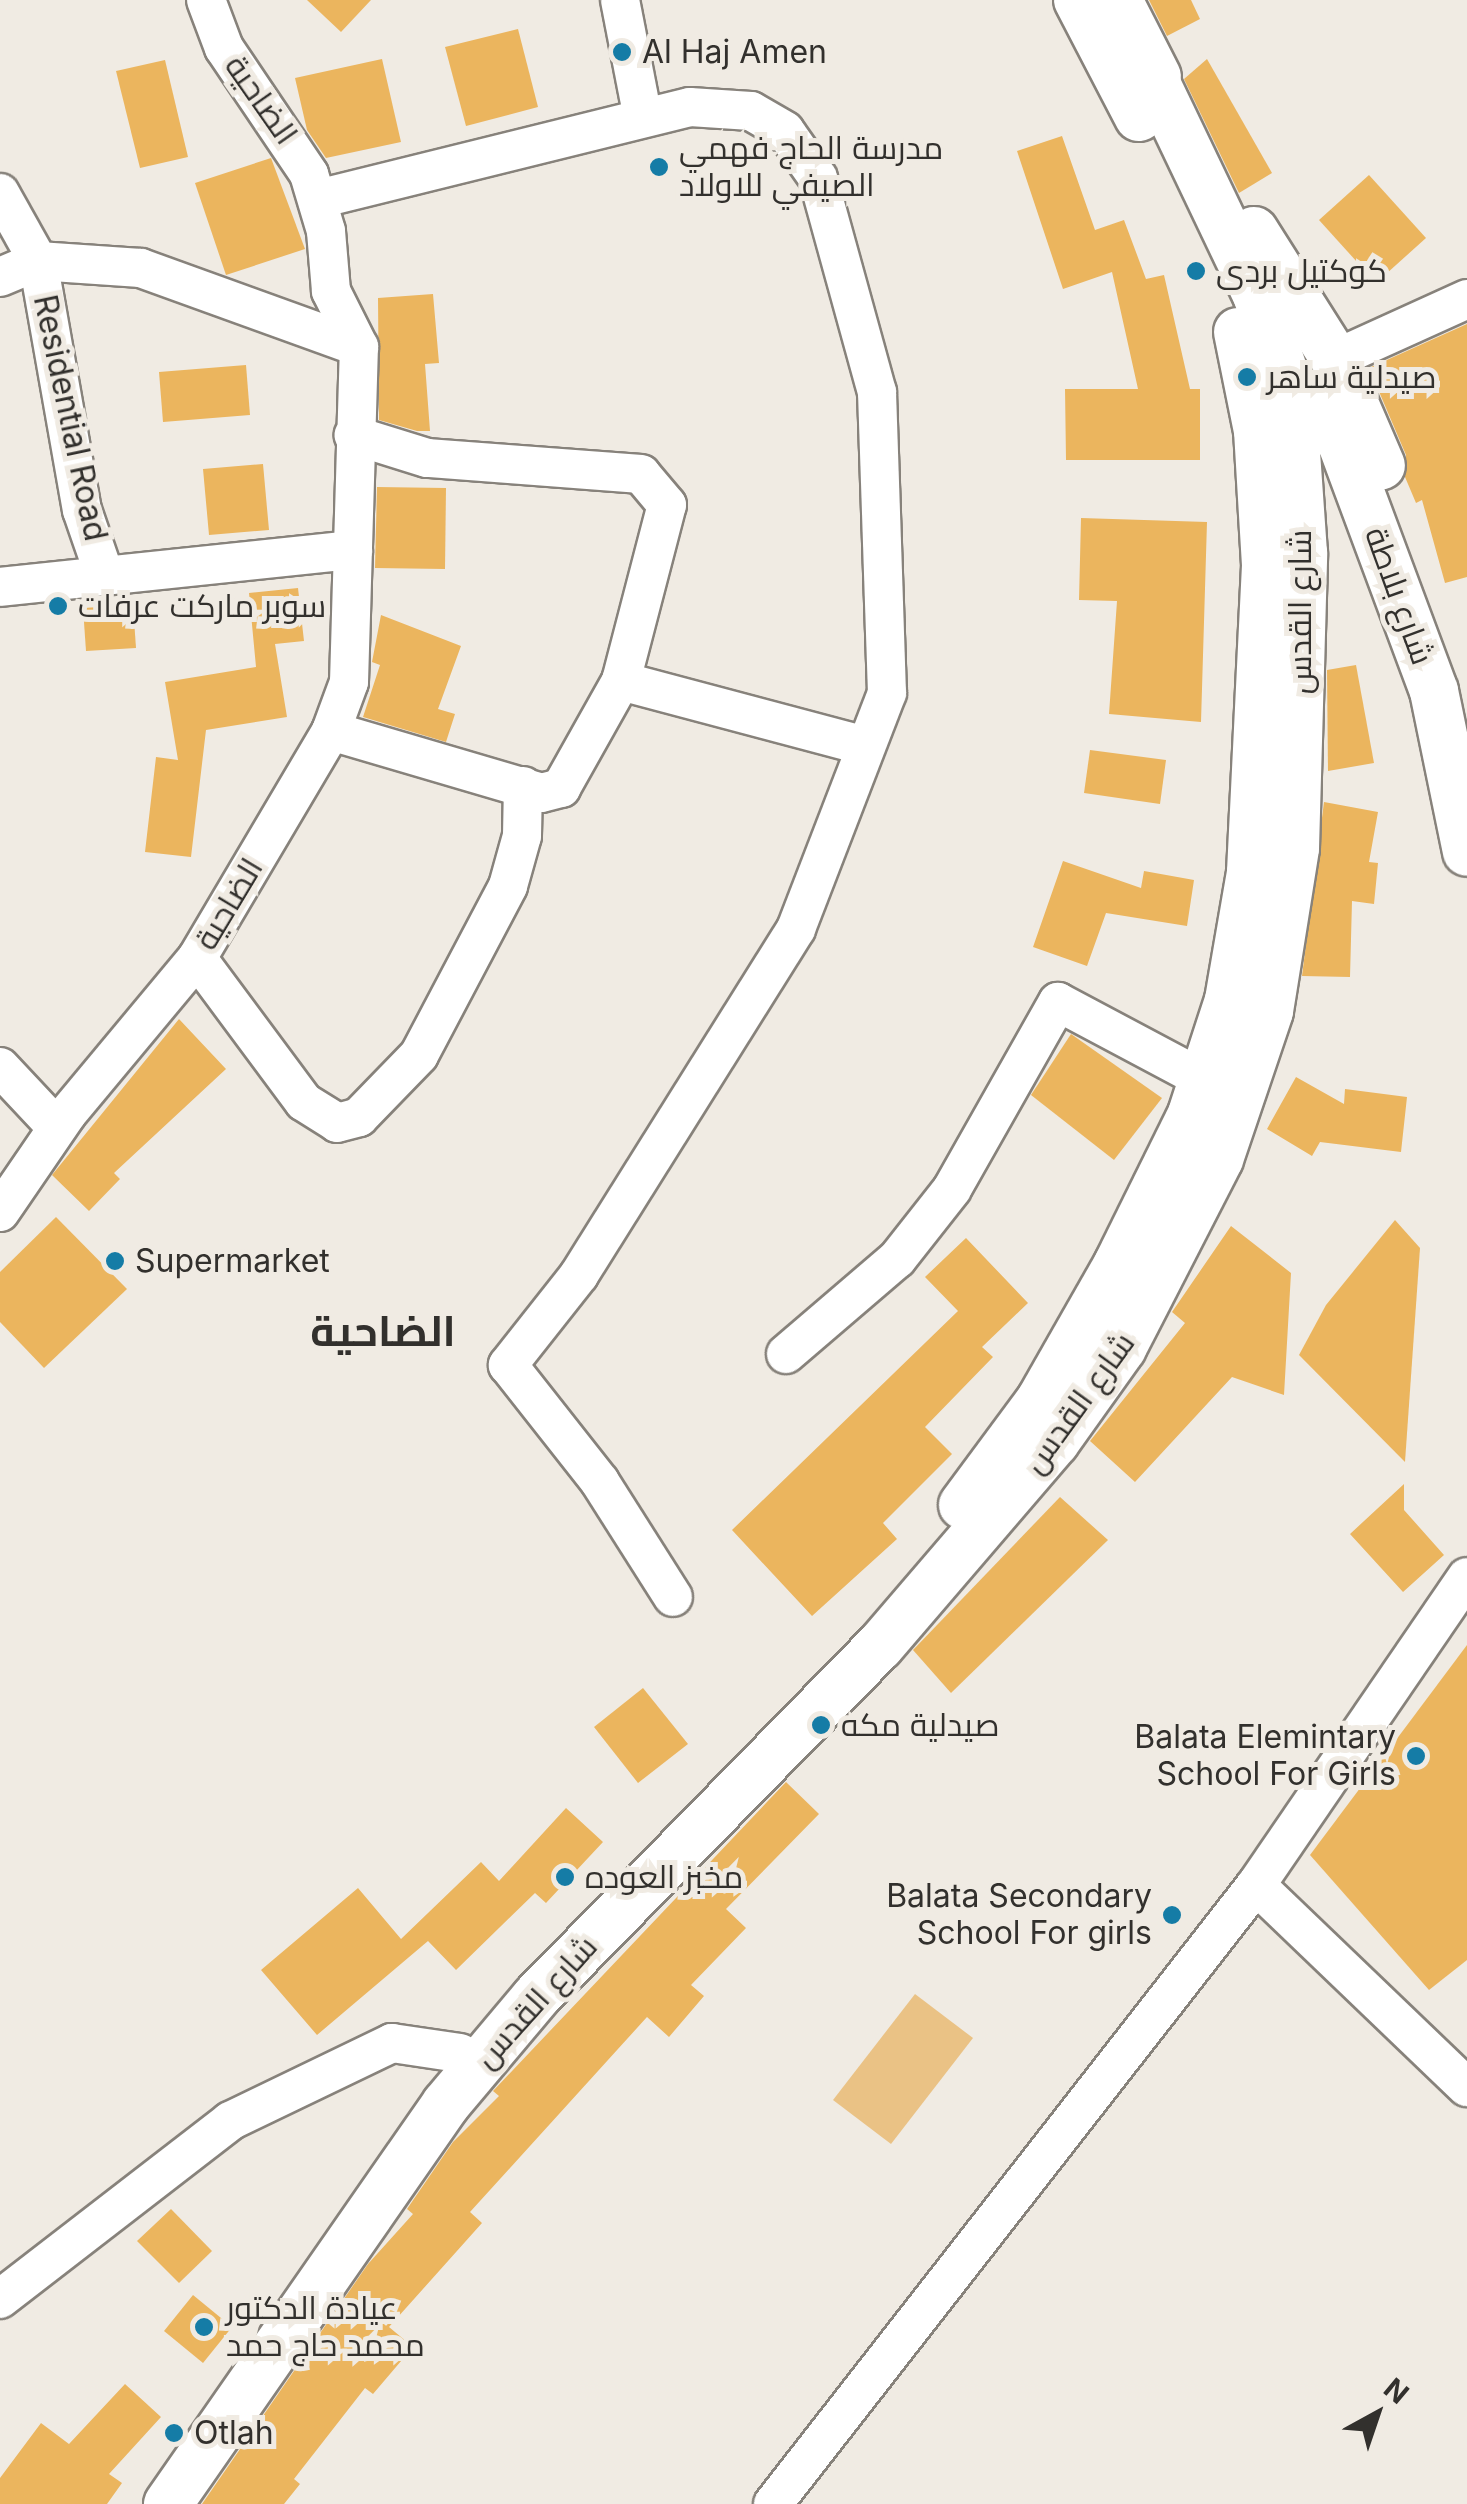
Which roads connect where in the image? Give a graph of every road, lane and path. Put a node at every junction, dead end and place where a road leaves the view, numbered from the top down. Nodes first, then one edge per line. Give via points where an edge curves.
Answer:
1 (206, 0) edge
2 (620, 0) edge
3 (1078, 0) edge
4 (1118, 0) edge
5 (1141, 52) junction
6 (642, 118) junction
7 (0, 194) edge
8 (318, 199) junction
9 (38, 261) junction
10 (0, 277) edge
11 (1467, 299) edge
12 (1238, 332) junction
13 (359, 347) junction
14 (1336, 360) junction
15 (1280, 374) junction
16 (352, 436) junction
17 (353, 550) junction
18 (104, 574) junction
19 (0, 586) edge
20 (621, 681) junction
21 (1467, 694) edge
22 (331, 731) junction
23 (866, 746) junction
24 (523, 786) junction
25 (1467, 852) edge
26 (197, 958) junction
27 (0, 1067) edge
28 (1203, 1078) junction
29 (57, 1128) junction
30 (0, 1212) edge
31 (786, 1354) dead end
32 (1467, 1577) edge
33 (673, 1597) dead end
34 (1256, 1885) junction
35 (460, 2052) junction
36 (1467, 2087) edge
37 (0, 2300) edge
38 (142, 2504) edge
39 (168, 2504) edge
40 (773, 2504) edge

1 - 8 street, الضاحية via 224,48 288,134
2 - 6 street
3 - 12 main road
4 - 5 main road
5 - 14 main road, شارع بلاطة
5 - 15 main road, شارع القدس via 1257,295
6 - 8 street
6 - 23 street via 713,105 751,111 785,131 818,178 877,392 887,693
7 - 9 street, Residential Road
8 - 13 street, الضاحية via 331,291
9 - 10 street
9 - 13 street via 141,268
9 - 18 street, Residential Road via 82,510
11 - 14 street
12 - 15 main road, شارع بلاطة
12 - 28 main road, شارع القدس via 1258,432 1264,527 1260,738 1229,1000
13 - 16 street, الضاحية
14 - 21 main road, شارع بلاطة
15 - 25 main road, شارع بلاطة via 1340,441 1379,540 1434,691
15 - 39 main road, شارع القدس via 1303,552 1295,848 1284,933 1245,1090 1163,1275 1055,1442 954,1566 536,1996 446,2104
16 - 17 street, الضاحية
16 - 20 street via 427,458 641,474 667,505
17 - 18 street
17 - 22 street, الضاحية via 349,682
18 - 19 street
20 - 23 street
20 - 24 street via 560,788 541,793
22 - 24 street
22 - 26 street, الضاحية
23 - 33 street via 796,929 579,1275 508,1366 600,1482
24 - 26 street via 522,836 508,886 419,1054 359,1117 337,1124 304,1102
26 - 29 street, الضاحية
27 - 29 street
28 - 31 street via 1058,1002 952,1189 897,1258
28 - 35 main road, شارع القدس via 1118,1264 1040,1401 977,1489 559,1935
29 - 30 street, الضاحية
32 - 34 street
34 - 36 street
34 - 40 street
35 - 37 street via 392,2043 230,2121
35 - 38 main road, شارع القدس

